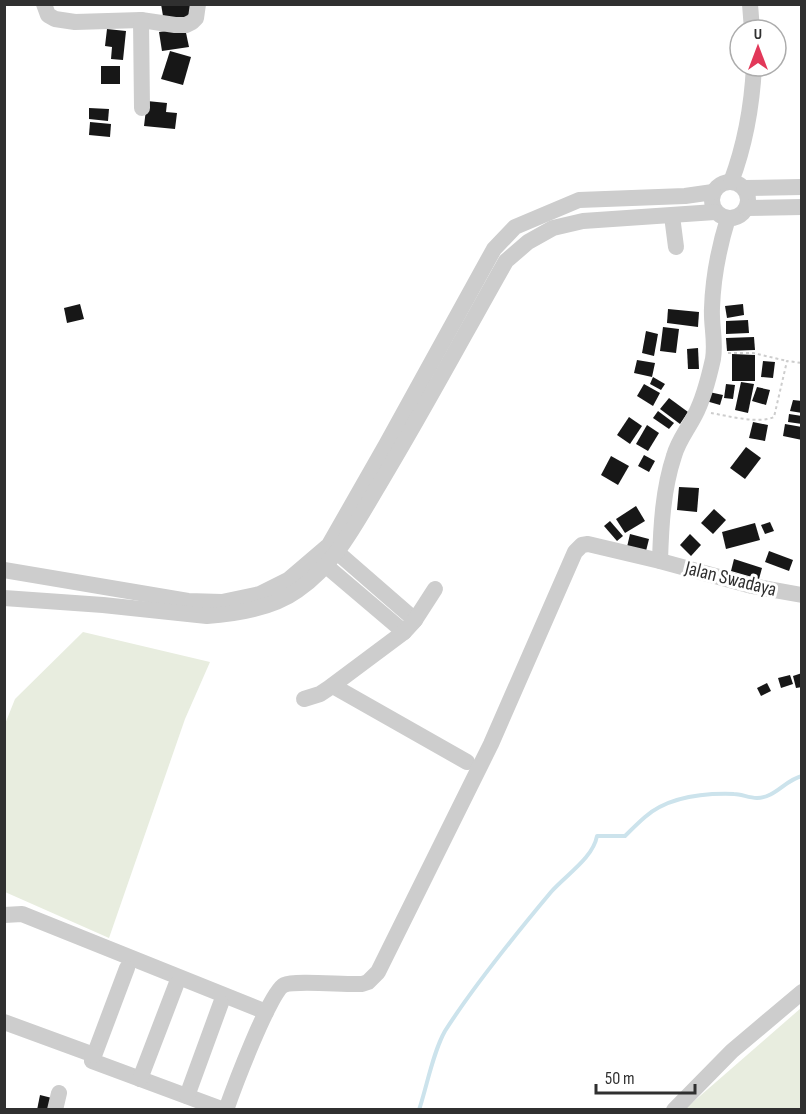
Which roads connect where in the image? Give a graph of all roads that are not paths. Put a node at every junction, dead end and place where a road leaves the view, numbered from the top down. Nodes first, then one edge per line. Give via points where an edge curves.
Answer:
1 (44, 4) edge
2 (198, 4) edge
3 (141, 20) junction
4 (753, 78) edge
5 (142, 108) dead end
6 (737, 185) junction
7 (801, 187) edge
8 (713, 192) junction
9 (801, 207) edge
10 (746, 208) junction
11 (722, 215) junction
12 (672, 216) junction
13 (676, 248) dead end
14 (392, 449) junction
15 (327, 555) junction
16 (660, 561) junction
17 (8, 571) edge
18 (435, 588) dead end
19 (801, 595) edge
20 (6, 598) edge
21 (410, 626) junction
22 (333, 686) junction
23 (304, 699) dead end
24 (467, 762) dead end
25 (4, 915) edge
26 (127, 968) dead end
27 (176, 985) dead end
28 (801, 992) edge
29 (221, 1003) dead end
30 (266, 1012) junction
31 (4, 1022) edge
32 (94, 1055) junction
33 (140, 1079) junction
34 (187, 1096) junction
35 (225, 1110) edge
36 (674, 1110) edge

1 - 3 street via 48,15 55,19
2 - 3 street via 196,18 186,25
3 - 5 street
4 - 6 street
6 - 7 street
6 - 8 street via 717,186
6 - 10 street via 748,201
8 - 11 street via 712,206
8 - 14 street via 579,200 515,227 494,249
9 - 10 street
10 - 11 street via 742,214
11 - 12 street
11 - 16 street via 711,309 714,352 697,411 671,465
12 - 13 street
12 - 14 street via 583,221 553,228 528,242 506,261
14 - 15 street
15 - 17 street via 260,594 222,602 188,601
15 - 20 street via 297,591 264,606 225,615
15 - 21 street
16 - 19 street, Jalan Swadaya
16 - 30 street, Jalan Swadaya via 588,544 577,549 491,744 378,972 362,984 283,985
17 - 20 street
18 - 21 street
21 - 22 street
22 - 23 street
22 - 24 street
25 - 30 street via 22,914
26 - 32 street
27 - 33 street
28 - 36 street via 732,1051
29 - 34 street
30 - 35 street
31 - 32 street
32 - 33 street via 92,1061
33 - 34 street
34 - 35 street

